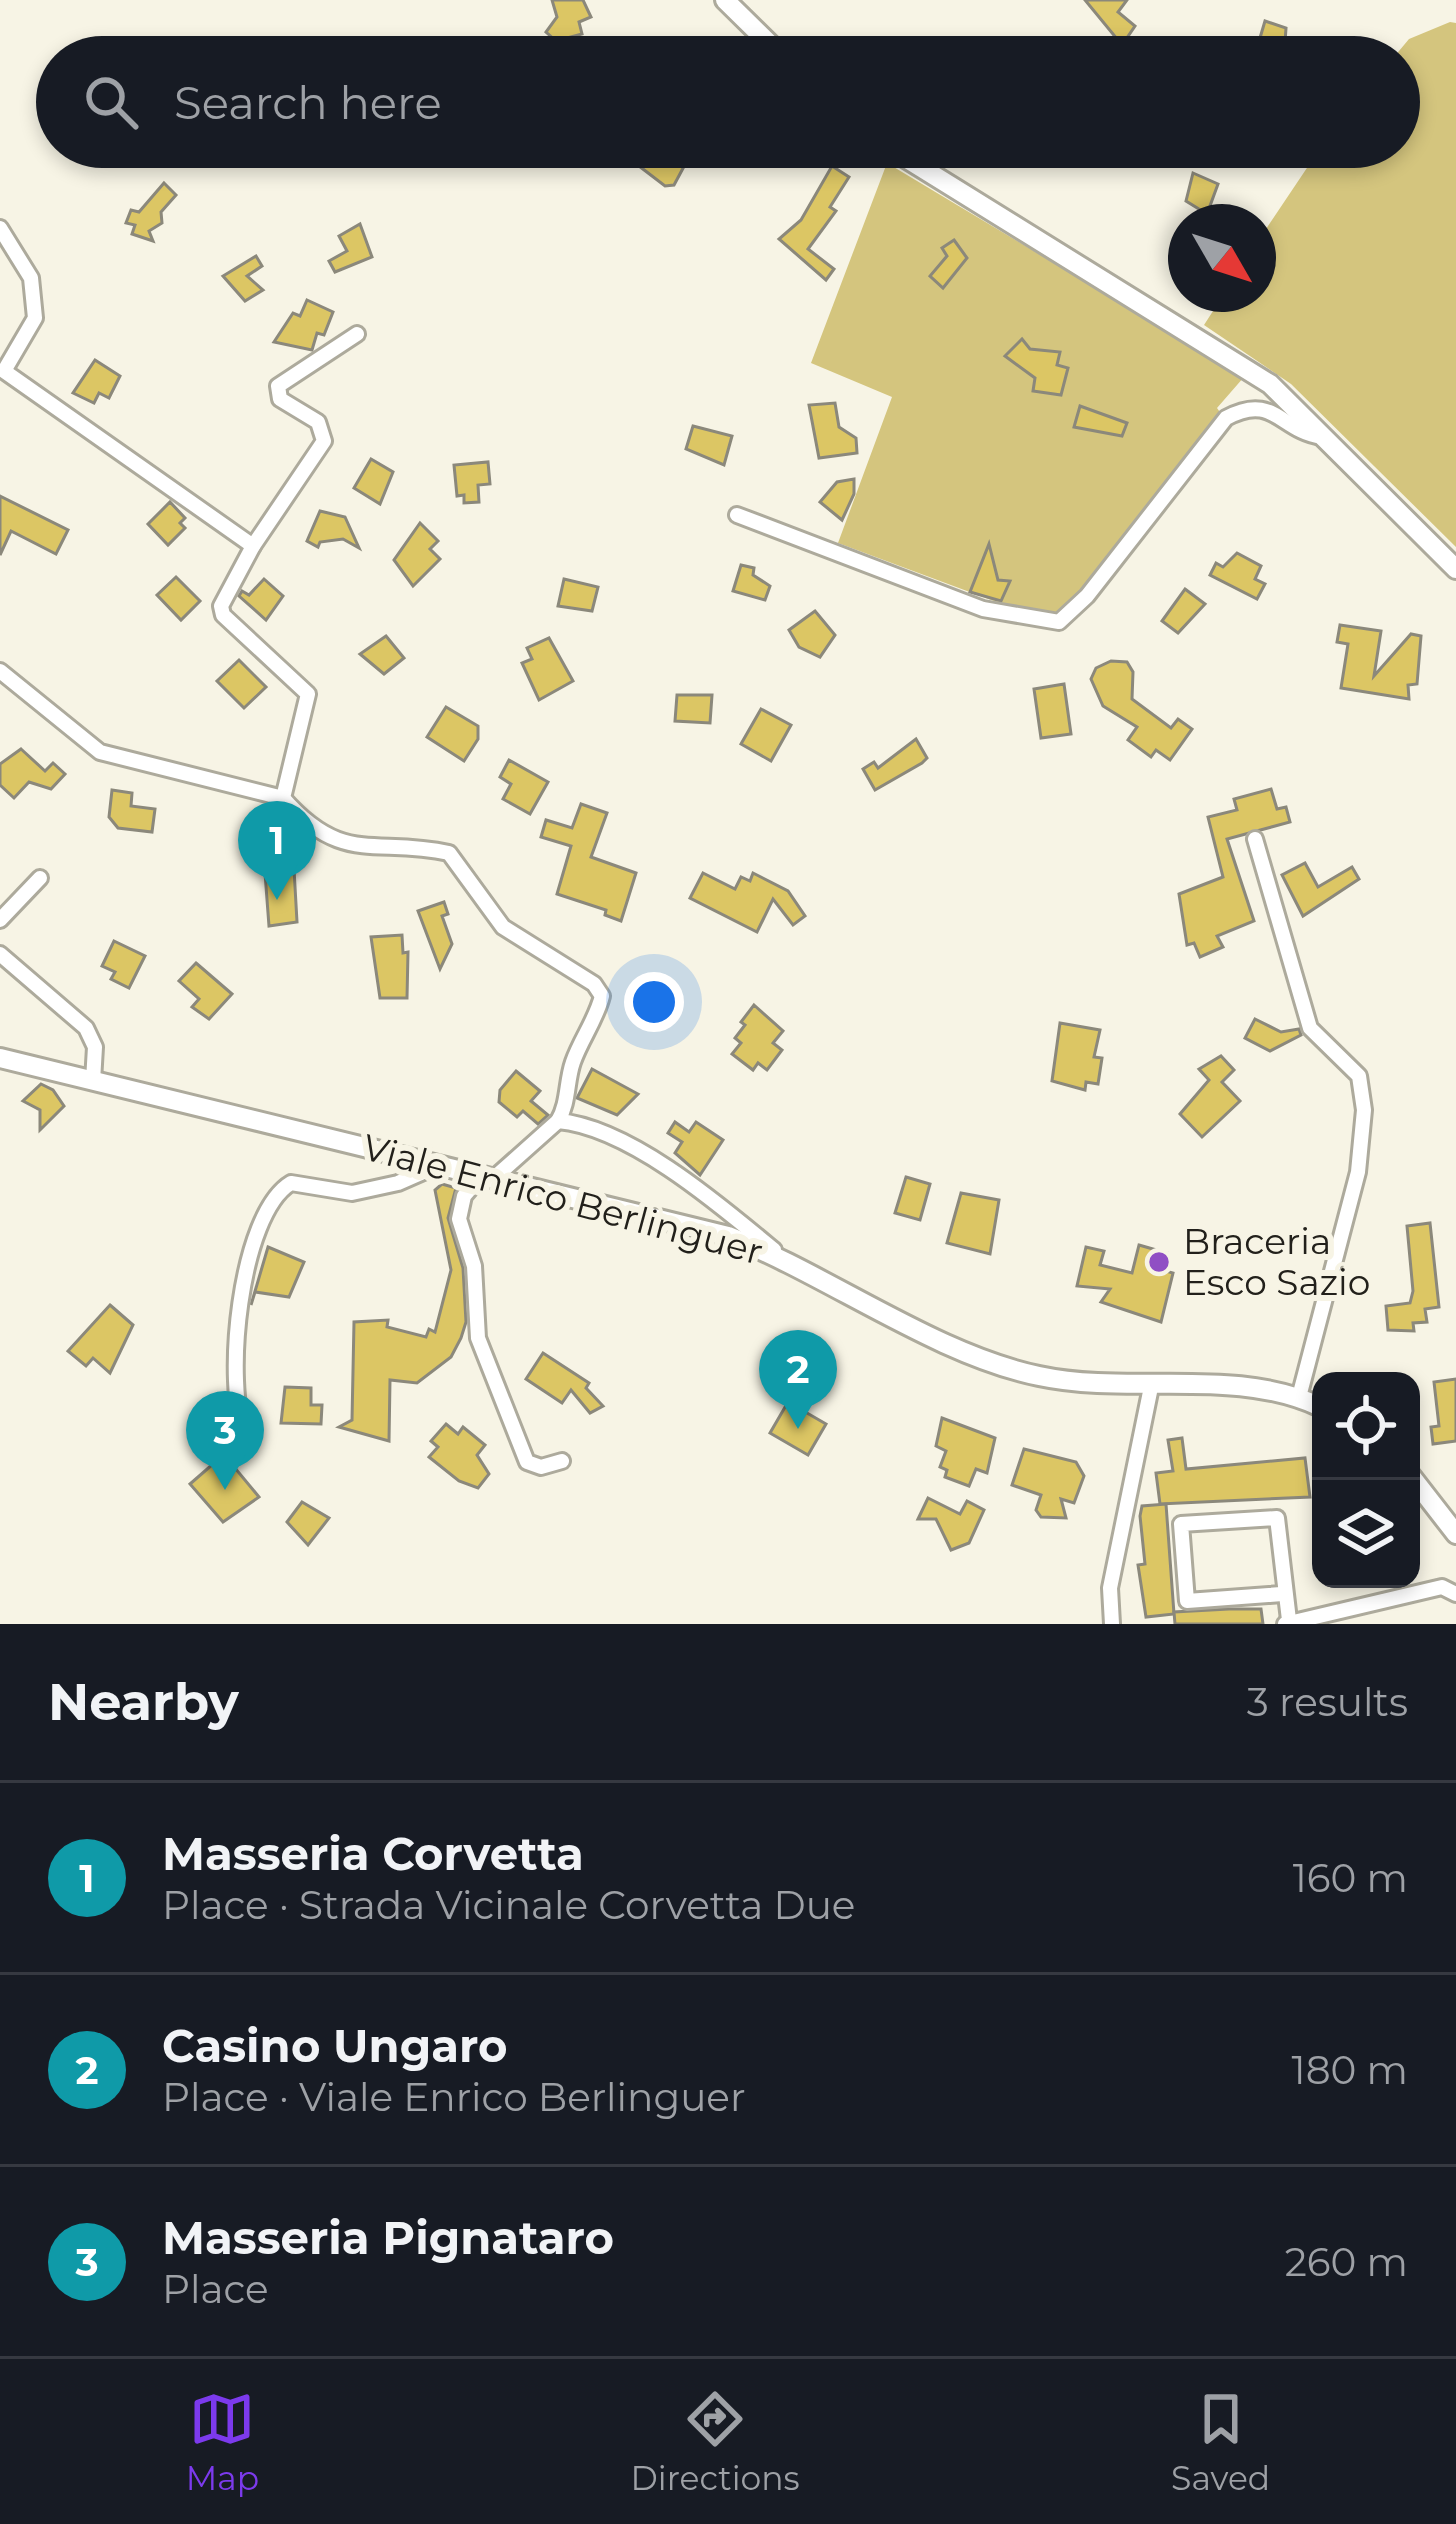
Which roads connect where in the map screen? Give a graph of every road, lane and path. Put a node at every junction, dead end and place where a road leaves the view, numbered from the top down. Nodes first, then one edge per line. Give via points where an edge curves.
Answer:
1 (725, 0) edge
2 (761, 36) edge
3 (922, 168) edge
4 (0, 228) edge
5 (357, 334) dead end
6 (1327, 437) junction
7 (737, 515) dead end
8 (253, 546) junction
9 (1456, 569) edge
10 (0, 671) edge
11 (283, 798) junction
12 (1255, 839) dead end
13 (40, 878) dead end
14 (0, 920) edge
15 (0, 954) edge
16 (0, 1058) edge
17 (93, 1081) junction
18 (558, 1121) junction
19 (439, 1165) junction
20 (488, 1177) junction
21 (782, 1257) junction
22 (1151, 1388) junction
23 (1299, 1396) junction
24 (1312, 1402) edge
25 (246, 1438) dead end
26 (562, 1460) dead end
27 (1415, 1480) edge
28 (1455, 1530) edge
29 (1282, 1594) junction
30 (1456, 1594) edge
31 (1287, 1622) edge
32 (1112, 1624) edge

1 - 2 main road
3 - 6 main road via 1226,353
4 - 8 street via 31,278 35,318 4,371
5 - 8 street via 278,386 280,399 318,422 324,440
6 - 7 street via 1248,406 1226,418 1060,622 983,609
6 - 9 main road
8 - 11 street via 221,606 308,694
10 - 11 street via 100,752
11 - 18 street via 317,832 359,848 449,853 503,927 594,984 602,996
12 - 23 street via 1310,1028 1359,1076 1364,1111 1358,1172
13 - 14 street
15 - 17 street via 86,1028 95,1047
16 - 17 main road, Viale Enrico Berlinguer
17 - 19 main road, Viale Enrico Berlinguer
18 - 20 street
18 - 21 street via 659,1164
19 - 20 main road, Viale Enrico Berlinguer
19 - 25 street via 352,1193 291,1183 274,1196 242,1298 237,1410
20 - 21 main road, Viale Enrico Berlinguer via 728,1236
20 - 26 street via 464,1196 460,1220 474,1267 478,1338 527,1462
21 - 22 main road, Viale Enrico Berlinguer via 992,1362 1079,1383
22 - 23 main road, Viale Enrico Berlinguer via 1224,1383
22 - 32 street via 1110,1588
23 - 24 main road, Viale Enrico Berlinguer
27 - 28 main road
29 - 29 street via 1276,1517 1181,1524 1187,1601
29 - 31 street
30 - 31 street via 1442,1587

